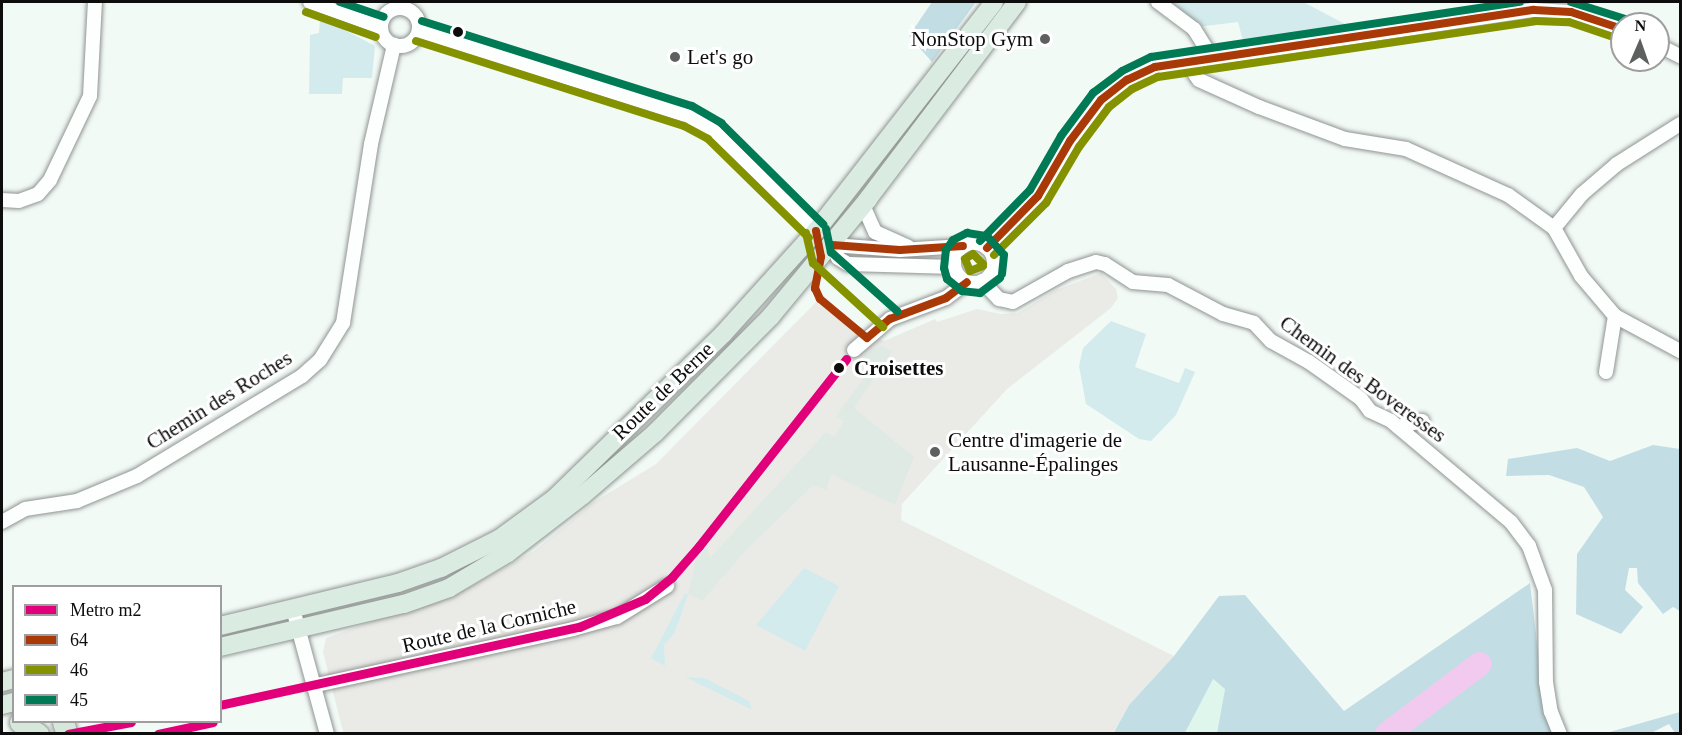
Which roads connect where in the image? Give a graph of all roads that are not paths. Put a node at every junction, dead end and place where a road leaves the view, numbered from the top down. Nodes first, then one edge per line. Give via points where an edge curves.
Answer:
1 (95, 2) edge
2 (310, 2) edge
3 (994, 2) edge
4 (1017, 2) edge
5 (1158, 2) edge
6 (405, 5) edge
7 (1576, 7) edge
8 (1610, 23) edge
9 (381, 27) junction
10 (418, 31) junction
11 (394, 45) junction
12 (1211, 56) junction
13 (1185, 60) junction
14 (1680, 124) edge
15 (2, 200) edge
16 (863, 205) junction
17 (1554, 228) junction
18 (816, 231) junction
19 (832, 245) junction
20 (963, 246) junction
21 (987, 248) junction
22 (916, 250) junction
23 (954, 267) junction
24 (982, 281) junction
25 (968, 282) junction
26 (1615, 316) junction
27 (854, 350) dead end
28 (1680, 351) edge
29 (1606, 372) dead end
30 (1422, 421) dead end
31 (1398, 427) junction
32 (2, 522) edge
33 (667, 586) dead end
34 (292, 609) junction
35 (222, 626) edge
36 (298, 629) junction
37 (222, 647) edge
38 (312, 686) junction
39 (22, 723) edge
40 (38, 734) edge
41 (327, 734) edge
42 (1560, 734) edge

1 - 15 street via 90,96 44,187 38,194 19,201
2 - 9 street
3 - 18 main road, Route de Berne
4 - 16 main road, Route de Berne
5 - 12 street via 1194,29
6 - 9 street via 388,11
6 - 10 street via 415,15
7 - 8 street
7 - 12 street via 1507,13
9 - 11 street via 384,38
10 - 11 street via 406,45
10 - 18 street via 688,116 714,131
11 - 32 street, Chemin des Roches via 371,144 343,323 320,360 302,376 137,476 77,501 25,509
12 - 13 street
13 - 17 street via 1199,80 1249,103 1345,139 1406,149 1508,195
13 - 21 street via 1142,72 1101,100 1085,117 1038,196
14 - 17 street via 1617,165 1582,194
16 - 19 main road, Route de Berne
16 - 22 street via 875,232
17 - 26 street via 1581,276
18 - 19 main road
18 - 34 main road, Route de Berne via 690,368 573,483 518,527 470,555 420,575
19 - 22 street
19 - 23 street via 838,258 848,264
19 - 36 main road, Route de Berne via 763,325 655,433 508,554 427,596
20 - 21 street via 975,243
20 - 22 street
20 - 23 street via 955,255
21 - 24 street via 994,263
23 - 25 street
24 - 25 street
24 - 31 street, Chemin des Boveresses via 999,299 1013,302 1068,271 1096,262 1133,282 1168,285 1223,314 1256,324 1271,341 1317,368 1361,399 1370,411
25 - 27 street via 946,298 890,319
26 - 28 street
26 - 29 street
30 - 31 street
31 - 42 street, Chemin des Boveresses via 1511,522 1529,546 1545,590 1546,682
33 - 38 street, Route de la Corniche via 617,617
34 - 35 main road, Route de Berne
34 - 36 street
36 - 37 main road, Route de Berne
36 - 38 street
38 - 41 street
39 - 40 highway

